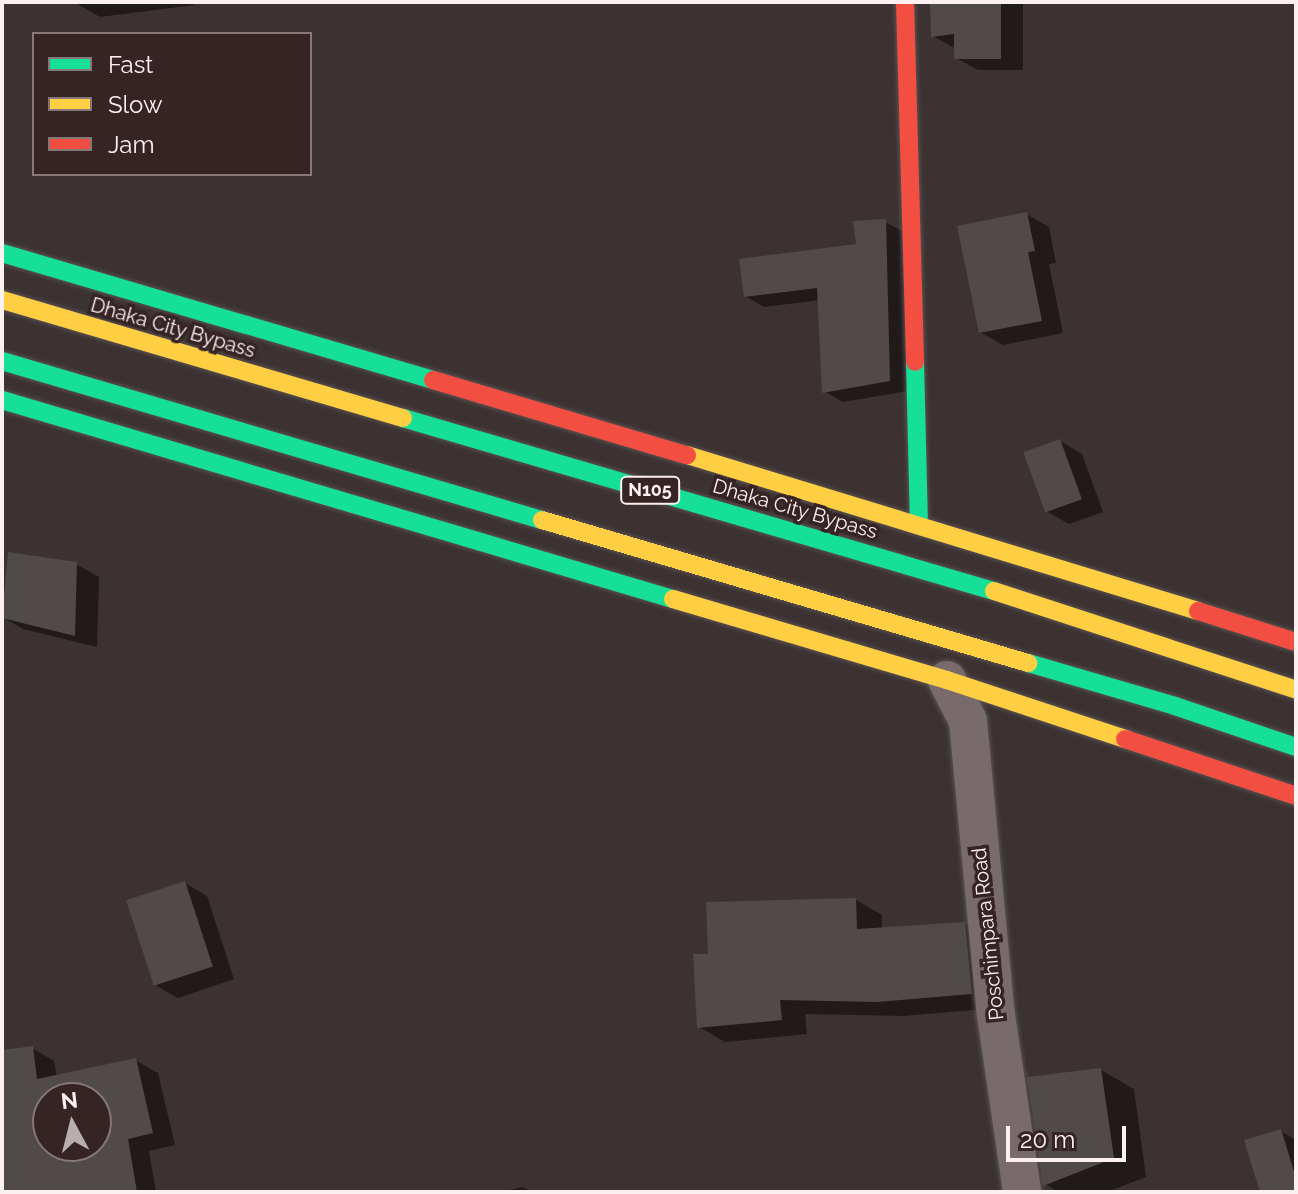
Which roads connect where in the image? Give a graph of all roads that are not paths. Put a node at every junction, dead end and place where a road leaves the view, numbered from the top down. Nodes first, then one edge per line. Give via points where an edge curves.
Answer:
1 (905, 2) edge
2 (2, 253) edge
3 (2, 300) edge
4 (2, 361) edge
5 (2, 400) edge
6 (919, 524) junction
7 (1296, 642) edge
8 (947, 680) junction
9 (1296, 690) edge
10 (1296, 747) edge
11 (1296, 796) edge
12 (1022, 1192) edge

1 - 6 main road
2 - 6 main road
3 - 9 main road, Dhaka City Bypass / N105 via 989,589
4 - 10 main road via 1175,706
5 - 8 main road
6 - 7 main road
8 - 11 main road
8 - 12 street, Poschimpara Road via 968,721 996,1015

